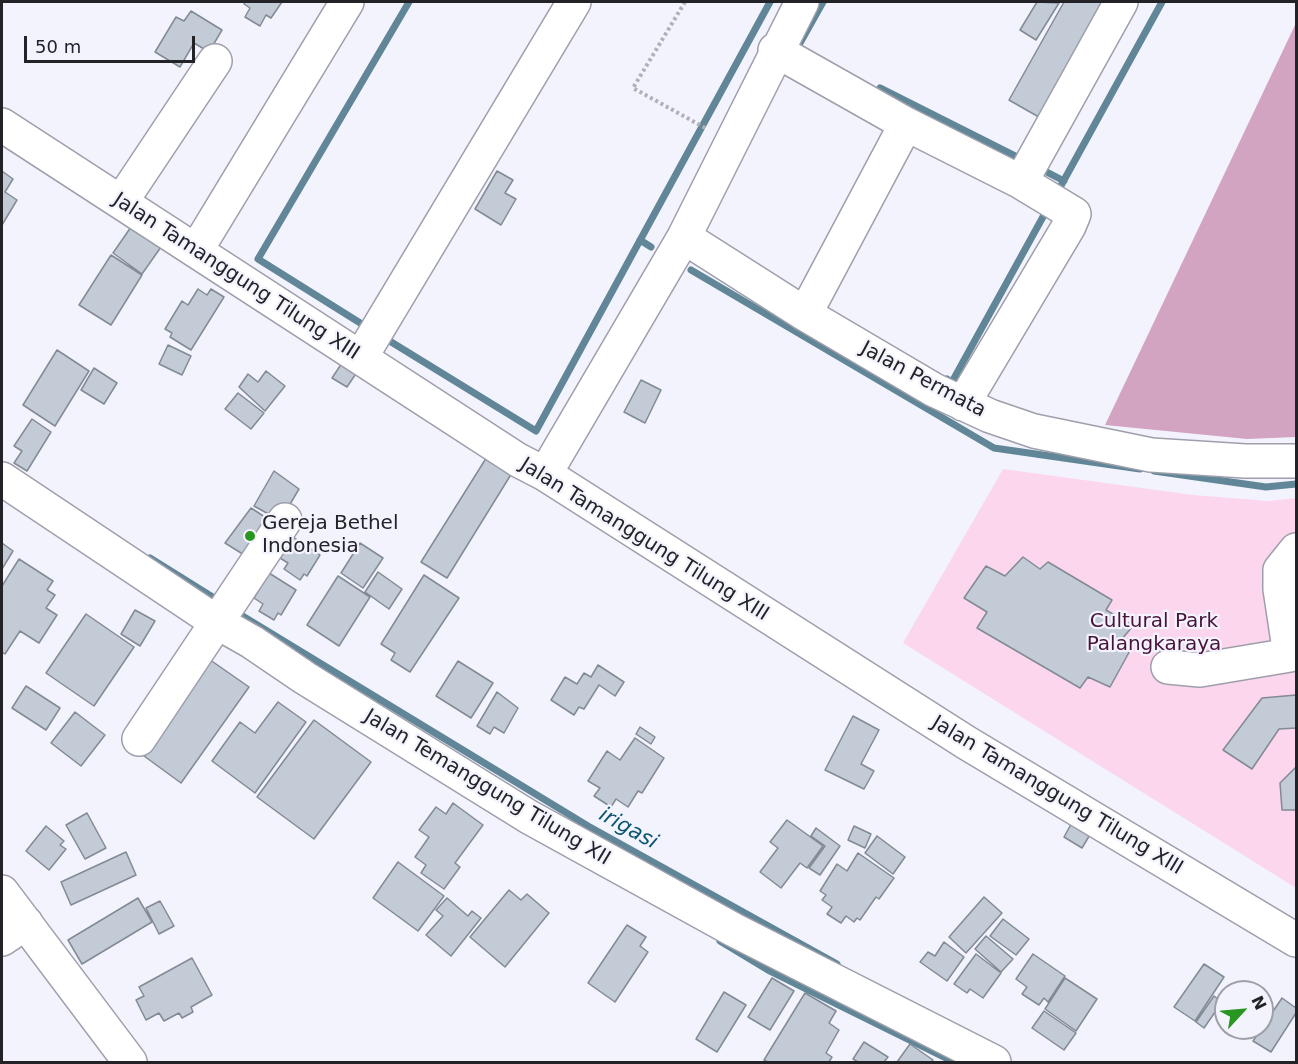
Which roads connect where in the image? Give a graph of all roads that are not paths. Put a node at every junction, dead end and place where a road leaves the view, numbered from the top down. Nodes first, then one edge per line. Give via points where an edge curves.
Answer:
1 (347, 2) edge
2 (574, 2) edge
3 (802, 2) edge
4 (1121, 2) edge
5 (775, 50) junction
6 (215, 61) dead end
7 (906, 124) junction
8 (2, 125) edge
9 (1021, 182) junction
10 (121, 202) junction
11 (684, 237) junction
12 (197, 249) junction
13 (805, 314) junction
14 (361, 357) junction
15 (963, 404) junction
16 (1296, 461) edge
17 (545, 474) junction
18 (2, 479) edge
19 (285, 520) dead end
20 (1296, 550) edge
21 (214, 621) junction
22 (1293, 654) edge
23 (1168, 667) dead end
24 (138, 739) dead end
25 (2, 892) edge
26 (14, 931) edge
27 (1296, 940) edge
28 (130, 1062) edge
29 (994, 1062) edge

1 - 12 street
2 - 14 street
3 - 5 street
4 - 9 street
5 - 7 street
5 - 11 street
6 - 10 street
7 - 9 street
7 - 13 street
8 - 10 street, Jalan Tamanggung Tilung XIII
9 - 15 street via 1069,209 1074,217
10 - 12 street, Jalan Tamanggung Tilung XIII
11 - 13 street, Jalan Permata
11 - 17 street
12 - 14 street, Jalan Tamanggung Tilung XIII
13 - 15 street, Jalan Permata
14 - 17 street, Jalan Tamanggung Tilung XIII
15 - 16 street, Jalan Permata via 1034,431 1151,455
17 - 27 street, Jalan Tamanggung Tilung XIII via 967,743
18 - 21 street, Jalan Temanggung Tilung XII
19 - 21 street
20 - 22 street via 1280,570
21 - 24 street
21 - 29 street, Jalan Temanggung Tilung XII via 529,817 734,930
22 - 23 street via 1200,670
25 - 26 street
26 - 28 street

